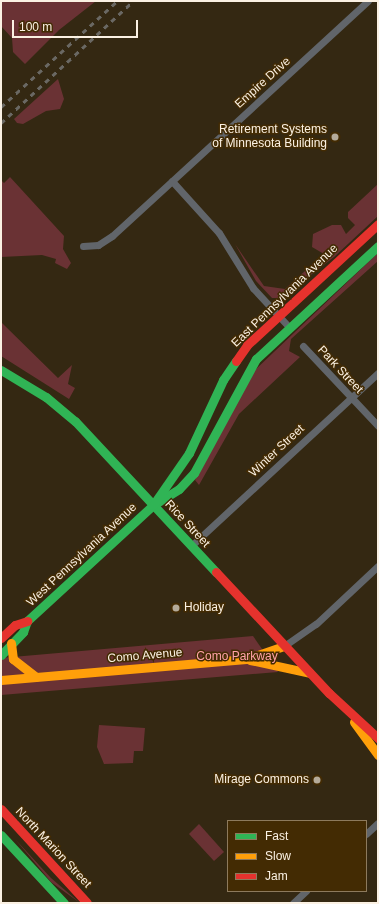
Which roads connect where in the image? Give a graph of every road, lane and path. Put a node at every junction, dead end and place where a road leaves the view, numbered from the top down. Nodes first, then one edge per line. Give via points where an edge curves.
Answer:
1 (368, 1) edge
2 (172, 181) junction
3 (378, 224) edge
4 (82, 246) dead end
5 (378, 246) edge
6 (278, 316) junction
7 (289, 327) junction
8 (303, 346) dead end
9 (1, 370) edge
10 (378, 373) edge
11 (351, 398) junction
12 (378, 426) edge
13 (153, 505) junction
14 (191, 546) junction
15 (378, 566) edge
16 (27, 622) junction
17 (1, 638) edge
18 (11, 643) junction
19 (284, 646) junction
20 (1, 655) edge
21 (246, 659) junction
22 (310, 673) junction
23 (36, 677) junction
24 (1, 680) edge
25 (343, 708) junction
26 (378, 738) edge
27 (378, 754) edge
28 (1, 810) edge
29 (378, 822) edge
30 (13, 824) junction
31 (367, 833) edge
32 (1, 835) edge
33 (305, 892) edge
34 (64, 903) edge
35 (87, 903) edge
36 (293, 903) edge

1 - 2 street, Empire Drive
2 - 4 street, Empire Drive via 112,236 98,245
2 - 6 street via 219,233 253,288
3 - 6 main road, East Pennsylvania Avenue
5 - 7 main road, East Pennsylvania Avenue
6 - 7 street
6 - 13 main road, East Pennsylvania Avenue via 231,366 194,443
7 - 13 main road, East Pennsylvania Avenue via 242,379 194,473 179,489
8 - 11 street, Park Street
9 - 13 main road, Rice Street via 69,416
10 - 11 street, Winter Street
11 - 12 street, Park Street
11 - 14 street, Winter Street
13 - 14 main road, Rice Street
13 - 16 main road, West Pennsylvania Avenue
14 - 19 main road, Rice Street
15 - 19 street, Como Avenue via 316,624
16 - 17 main road, West Pennsylvania Avenue via 15,625
16 - 18 main road, West Pennsylvania Avenue via 23,632
18 - 20 main road, West Pennsylvania Avenue
18 - 23 main road via 13,659
19 - 21 main road, Como Avenue
19 - 22 main road, Rice Street
21 - 22 main road
21 - 23 main road, Como Avenue
22 - 25 main road, Rice Street
23 - 24 main road, Como Avenue
25 - 26 main road, Rice Street
25 - 27 main road, Rice Street
28 - 30 main road, North Marion Street
29 - 31 street
30 - 32 main road
30 - 35 main road, North Marion Street
32 - 34 main road
33 - 36 street

